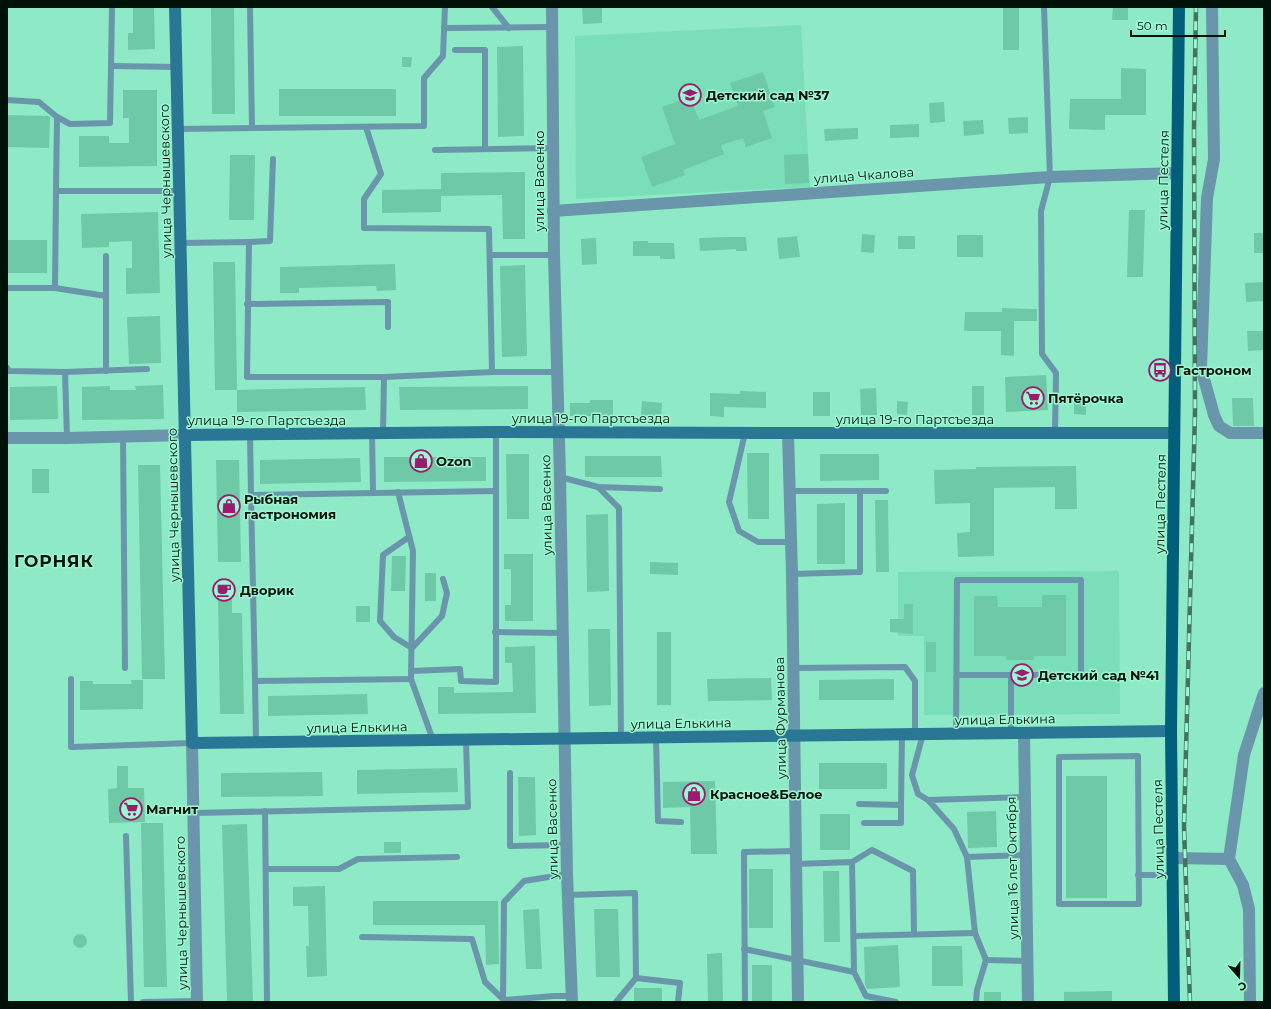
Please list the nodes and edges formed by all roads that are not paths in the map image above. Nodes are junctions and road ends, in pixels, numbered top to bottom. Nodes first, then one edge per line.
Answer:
1 (112, 7) edge
2 (175, 7) edge
3 (250, 7) edge
4 (445, 7) edge
5 (492, 7) edge
6 (552, 7) edge
7 (1044, 7) edge
8 (1178, 7) edge
9 (1212, 7) edge
10 (552, 27) junction
11 (444, 28) junction
12 (509, 28) junction
13 (455, 50) dead end
14 (112, 66) junction
15 (177, 67) junction
16 (7, 100) edge
17 (57, 117) junction
18 (366, 127) junction
19 (252, 128) junction
20 (178, 129) junction
21 (553, 148) junction
22 (485, 149) junction
23 (435, 150) dead end
24 (273, 159) dead end
25 (1177, 173) junction
26 (1050, 176) junction
27 (56, 191) junction
28 (180, 192) junction
29 (553, 211) junction
30 (249, 242) junction
31 (181, 243) junction
32 (490, 255) junction
33 (554, 255) junction
34 (106, 256) dead end
35 (7, 288) edge
36 (55, 288) junction
37 (106, 296) junction
38 (247, 304) junction
39 (388, 327) dead end
40 (7, 368) edge
41 (147, 369) dead end
42 (106, 371) junction
43 (65, 372) junction
44 (492, 372) junction
45 (558, 372) junction
46 (384, 377) junction
47 (496, 432) junction
48 (1055, 432) junction
49 (378, 433) junction
50 (558, 433) junction
51 (745, 433) junction
52 (788, 433) junction
53 (1174, 433) junction
54 (1264, 433) edge
55 (250, 434) junction
56 (185, 435) junction
57 (123, 436) junction
58 (7, 438) edge
59 (67, 438) junction
60 (560, 477) junction
61 (598, 487) junction
62 (660, 489) dead end
63 (496, 491) junction
64 (789, 491) junction
65 (860, 491) junction
66 (886, 491) dead end
67 (373, 492) junction
68 (398, 492) junction
69 (251, 494) junction
70 (409, 537) junction
71 (791, 542) junction
72 (792, 574) junction
73 (443, 579) dead end
74 (496, 632) junction
75 (563, 633) junction
76 (412, 648) junction
77 (125, 668) dead end
78 (793, 668) junction
79 (412, 671) junction
80 (957, 675) junction
81 (1011, 675) junction
82 (71, 679) dead end
83 (411, 679) junction
84 (255, 681) junction
85 (1264, 693) edge
86 (1171, 731) junction
87 (1011, 733) junction
88 (1024, 733) junction
89 (902, 734) junction
90 (919, 734) junction
91 (956, 734) junction
92 (793, 736) junction
93 (656, 737) junction
94 (565, 738) junction
95 (621, 738) junction
96 (433, 740) junction
97 (466, 740) junction
98 (256, 742) junction
99 (192, 743) junction
100 (510, 773) dead end
101 (1025, 797) junction
102 (928, 800) junction
103 (859, 804) dead end
104 (901, 805) junction
105 (265, 811) junction
106 (193, 813) junction
107 (681, 822) dead end
108 (864, 823) dead end
109 (126, 836) dead end
110 (566, 845) junction
111 (796, 851) junction
112 (1026, 855) junction
113 (457, 857) dead end
114 (967, 857) junction
115 (1173, 858) junction
116 (1228, 859) junction
117 (852, 862) junction
118 (796, 864) junction
119 (266, 869) junction
120 (567, 874) junction
121 (1138, 875) junction
122 (1173, 875) junction
123 (567, 895) junction
124 (975, 933) junction
125 (914, 934) junction
126 (854, 936) junction
127 (362, 937) dead end
128 (744, 949) junction
129 (986, 960) junction
130 (798, 961) junction
131 (1027, 961) junction
132 (854, 972) junction
133 (636, 978) junction
134 (546, 997) junction
135 (572, 999) edge
136 (197, 1001) edge
137 (503, 1001) edge
138 (131, 1002) edge
139 (143, 1002) edge
140 (267, 1002) edge
141 (541, 1002) edge
142 (616, 1002) edge
143 (678, 1002) edge
144 (746, 1002) edge
145 (798, 1002) edge
146 (896, 1002) edge
147 (976, 1002) edge
148 (1028, 1002) edge
149 (1174, 1002) edge
150 (1250, 1002) edge

1 - 14 lane
2 - 15 street, улица Чернышевского
3 - 19 lane
4 - 11 lane
5 - 12 lane
6 - 10 street, улица Васенко
7 - 26 lane
8 - 25 main road, улица Пестеля
9 - 54 street
10 - 12 lane
10 - 21 street, улица Васенко
11 - 12 lane
11 - 18 lane
13 - 22 lane
14 - 15 lane
14 - 17 lane
15 - 20 street, улица Чернышевского
16 - 17 lane
17 - 27 lane
18 - 19 lane
18 - 32 lane
19 - 20 lane
20 - 28 street, улица Чернышевского
21 - 22 lane
21 - 29 street, улица Васенко
22 - 23 lane
24 - 30 lane
25 - 26 street, улица Чкалова
25 - 53 main road, улица Пестеля
26 - 29 street, улица Чкалова
26 - 48 lane
27 - 28 lane
27 - 36 lane
28 - 31 street, улица Чернышевского
29 - 33 street, улица Васенко
30 - 31 lane
30 - 38 lane
31 - 56 street, улица Чернышевского
32 - 33 lane
32 - 44 lane
33 - 45 street, улица Васенко
34 - 37 lane
35 - 36 lane
36 - 37 lane
37 - 42 lane
38 - 39 lane
38 - 46 lane
40 - 43 lane
41 - 42 lane
42 - 43 lane
43 - 59 lane
44 - 45 lane
44 - 46 lane
45 - 50 street, улица Васенко
46 - 49 lane
47 - 49 street, улица 19-го Партсъезда
47 - 50 street, улица 19-го Партсъезда
47 - 63 lane
48 - 52 street, улица 19-го Партсъезда
48 - 53 street, улица 19-го Партсъезда
49 - 55 street, улица 19-го Партсъезда
49 - 67 lane
50 - 51 street, улица 19-го Партсъезда
50 - 60 street, улица Васенко
51 - 52 street, улица 19-го Партсъезда
51 - 71 lane
52 - 64 street, улица Фурманова
53 - 86 main road, улица Пестеля
55 - 56 street, улица 19-го Партсъезда
55 - 69 lane
56 - 57 street, улица 19-го Партсъезда
56 - 99 street, улица Чернышевского
57 - 59 street, улица 19-го Партсъезда
57 - 77 lane
58 - 59 street, улица 19-го Партсъезда
60 - 61 lane
60 - 75 street, улица Васенко
61 - 62 lane
61 - 95 lane
63 - 68 lane
63 - 74 lane
64 - 65 lane
64 - 71 street, улица Фурманова
65 - 66 lane
65 - 72 lane
67 - 68 lane
67 - 69 lane
68 - 70 lane
69 - 84 lane
70 - 76 lane
70 - 76 lane
71 - 72 street, улица Фурманова
72 - 78 street, улица Фурманова
73 - 76 lane
74 - 75 lane
74 - 79 lane
75 - 94 street, улица Васенко
76 - 79 lane
78 - 90 lane
78 - 92 street, улица Фурманова
79 - 83 lane
80 - 81 lane
80 - 81 lane
80 - 91 lane
81 - 87 lane
82 - 99 lane
83 - 84 lane
83 - 96 lane
84 - 98 lane
85 - 116 street
86 - 88 street, улица Елькина
86 - 115 main road, улица Пестеля
87 - 88 street, улица Елькина
87 - 91 street, улица Елькина
88 - 101 street, улица 16 лет Октября
89 - 90 street, улица Елькина
89 - 92 street, улица Елькина
89 - 104 lane
90 - 91 street, улица Елькина
90 - 102 lane
92 - 93 street, улица Елькина
92 - 111 street, улица Фурманова
93 - 95 street, улица Елькина
93 - 107 lane
94 - 95 street, улица Елькина
94 - 97 street, улица Елькина
94 - 110 street, улица Васенко
96 - 97 street, улица Елькина
96 - 98 street, улица Елькина
97 - 105 lane
98 - 99 street, улица Елькина
99 - 106 street, улица Чернышевского
100 - 110 lane
101 - 102 lane
101 - 112 street, улица 16 лет Октября
102 - 114 lane
103 - 104 lane
104 - 108 lane
105 - 106 lane
105 - 119 lane
106 - 136 street, улица Чернышевского
109 - 138 lane
110 - 120 street, улица Васенко
111 - 118 street, улица Фурманова
111 - 128 lane
112 - 114 lane
112 - 131 street, улица 16 лет Октября
113 - 119 lane
114 - 124 lane
115 - 116 street
115 - 122 main road, улица Пестеля
116 - 150 street
117 - 118 lane
117 - 125 lane
117 - 126 lane
118 - 130 street, улица Фурманова
119 - 140 lane
120 - 123 street, улица Васенко
120 - 137 lane
121 - 121 lane
121 - 122 lane
122 - 149 main road, улица Пестеля
123 - 133 lane
123 - 135 street, улица Васенко
124 - 125 lane
124 - 129 lane
125 - 126 lane
126 - 132 lane
127 - 137 lane
128 - 130 lane
128 - 144 lane
129 - 131 lane
129 - 147 lane
130 - 132 lane
130 - 145 street, улица Фурманова
131 - 148 street, улица 16 лет Октября
132 - 146 lane
133 - 142 lane
133 - 143 lane
134 - 135 lane
134 - 137 lane
134 - 141 lane
136 - 139 lane

